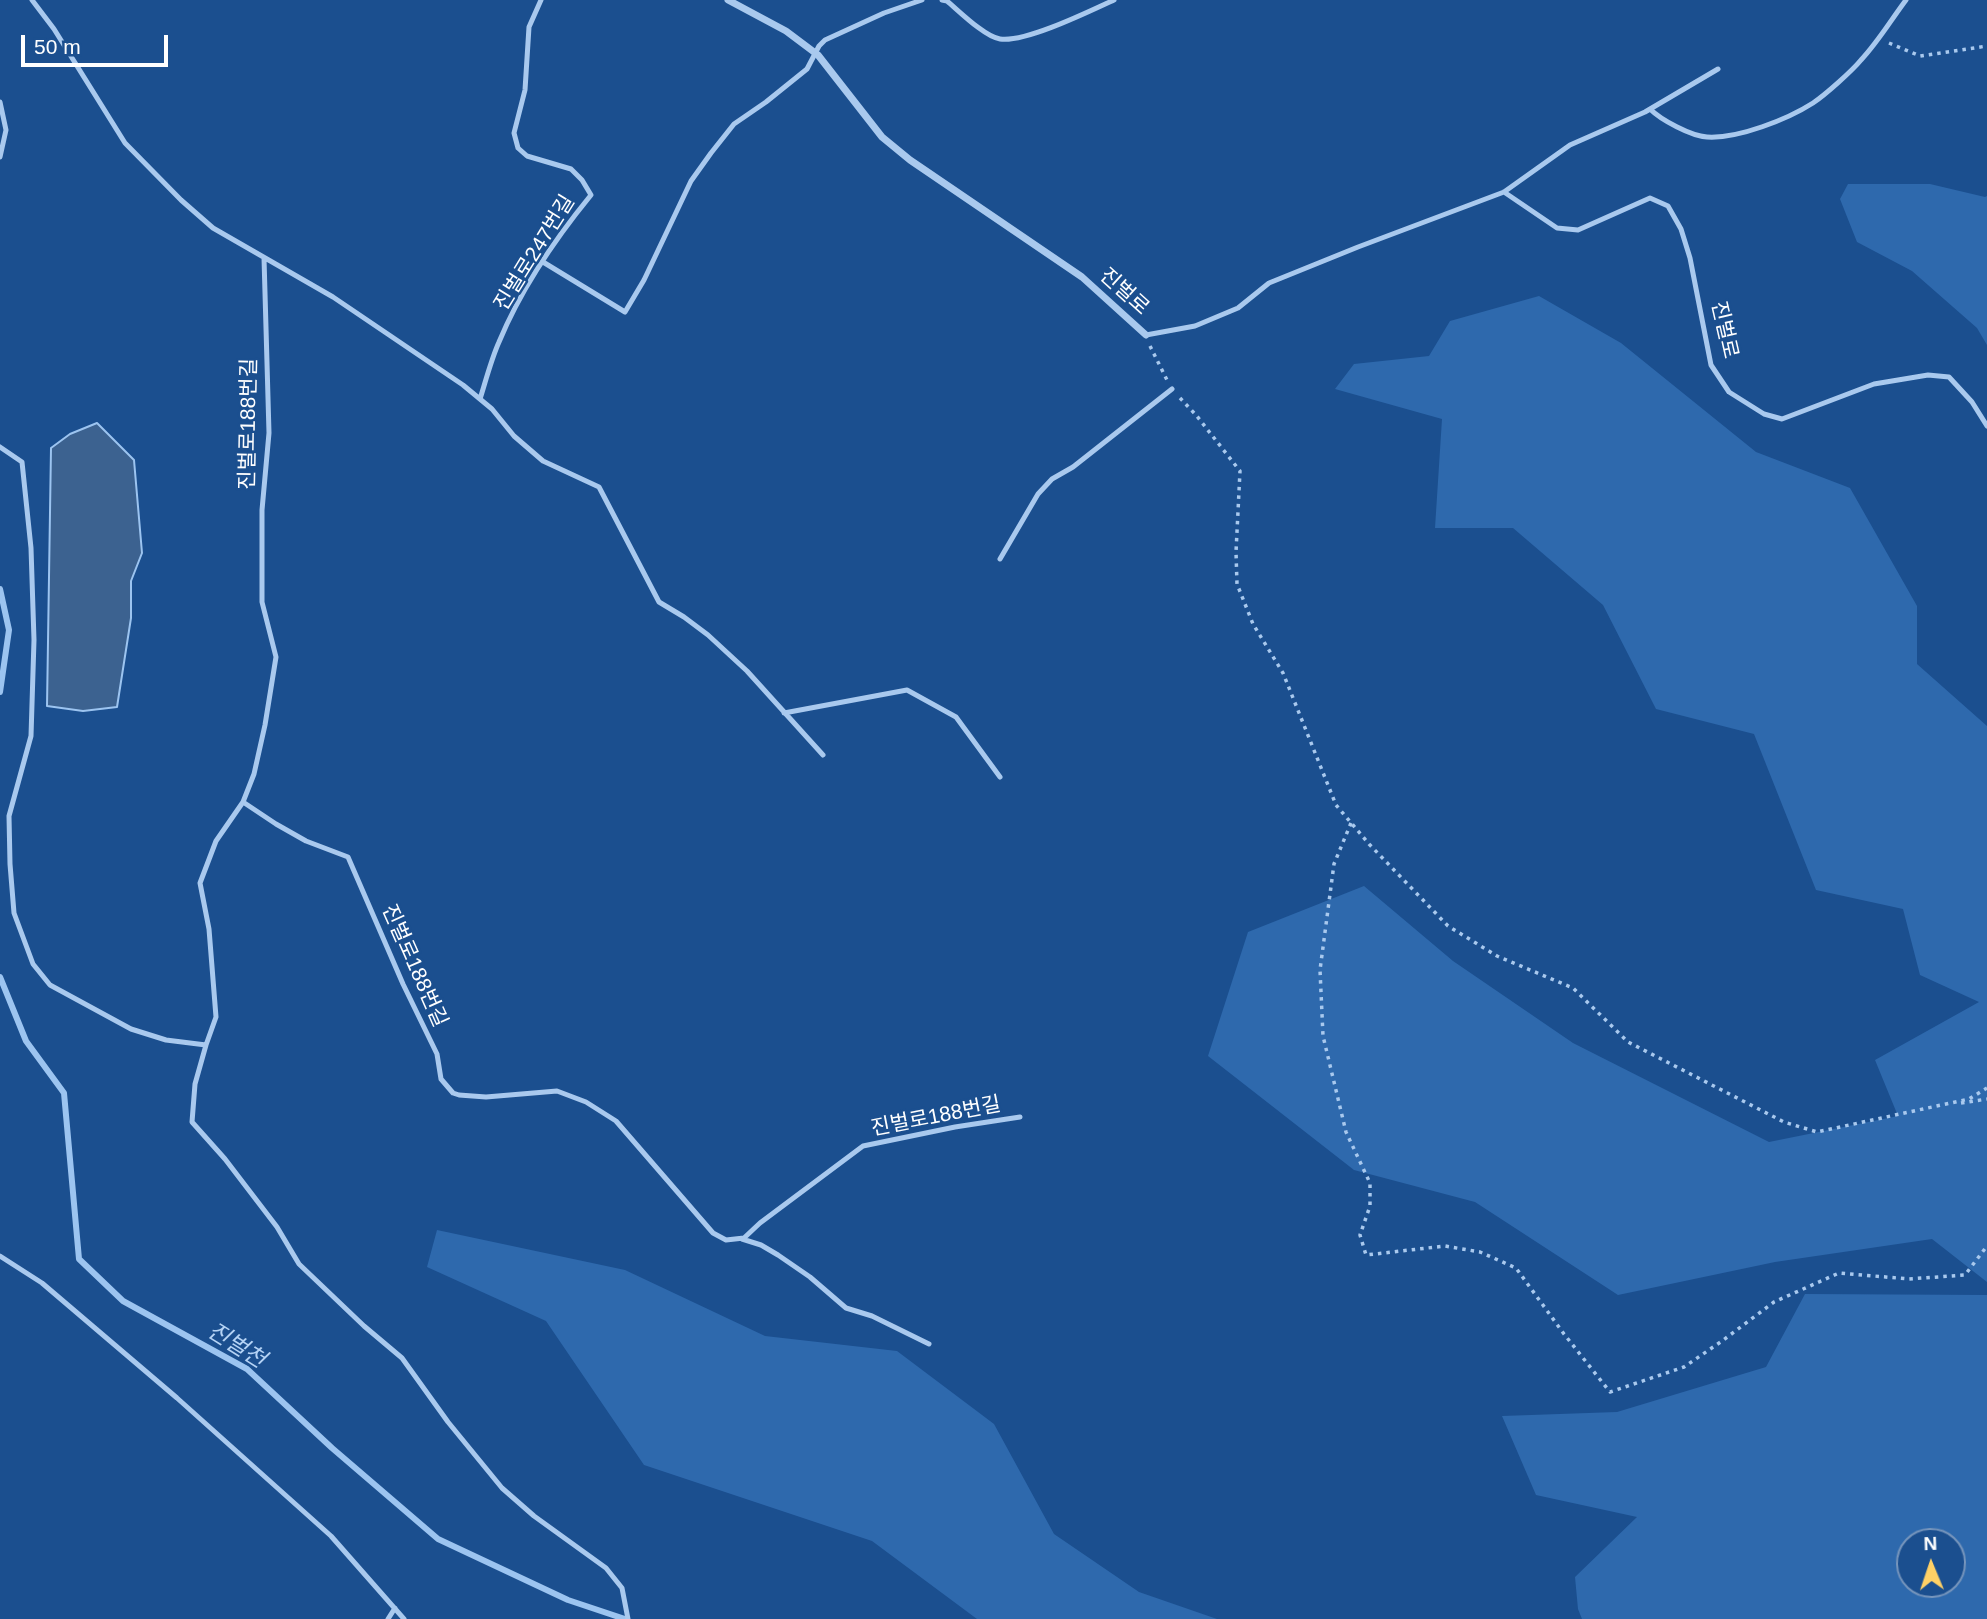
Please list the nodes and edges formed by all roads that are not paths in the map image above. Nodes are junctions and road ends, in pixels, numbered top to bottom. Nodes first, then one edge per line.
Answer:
1 (33, 0) edge
2 (539, 0) edge
3 (728, 0) edge
4 (922, 0) edge
5 (942, 0) edge
6 (1114, 0) edge
7 (1906, 0) edge
8 (815, 53) junction
9 (1718, 69) dead end
10 (0, 102) edge
11 (1650, 109) junction
12 (0, 157) edge
13 (1504, 192) junction
14 (264, 258) junction
15 (543, 262) junction
16 (1146, 335) joint
17 (1172, 389) road end
18 (480, 399) junction
19 (1987, 426) edge
20 (0, 447) edge
21 (1000, 559) dead end
22 (784, 713) junction
23 (824, 755) dead end
24 (1000, 777) dead end
25 (243, 802) junction
26 (206, 1045) junction
27 (1020, 1117) dead end
28 (742, 1239) junction
29 (0, 1256) edge
30 (929, 1344) dead end
31 (395, 1608) junction
32 (388, 1619) edge
33 (404, 1619) edge
34 (628, 1619) edge

1 - 14 lane
2 - 15 lane, 진벌로247번길
3 - 8 street, 진벌로
4 - 8 lane
5 - 6 lane
7 - 11 lane
8 - 15 lane
8 - 16 street, 진벌로
9 - 11 lane, 진벌로
10 - 12 lane
11 - 13 lane, 진벌로
13 - 16 lane, 진벌로
13 - 19 lane, 진벌로
14 - 18 lane
14 - 25 lane, 진벌로188번길
15 - 18 lane, 진벌로247번길
17 - 21 lane
18 - 22 lane
20 - 26 lane
22 - 23 lane
22 - 24 lane
25 - 26 lane
25 - 28 lane, 진벌로188번길
26 - 34 lane
27 - 28 lane, 진벌로188번길
28 - 30 lane
29 - 31 lane
31 - 32 lane
31 - 33 lane

